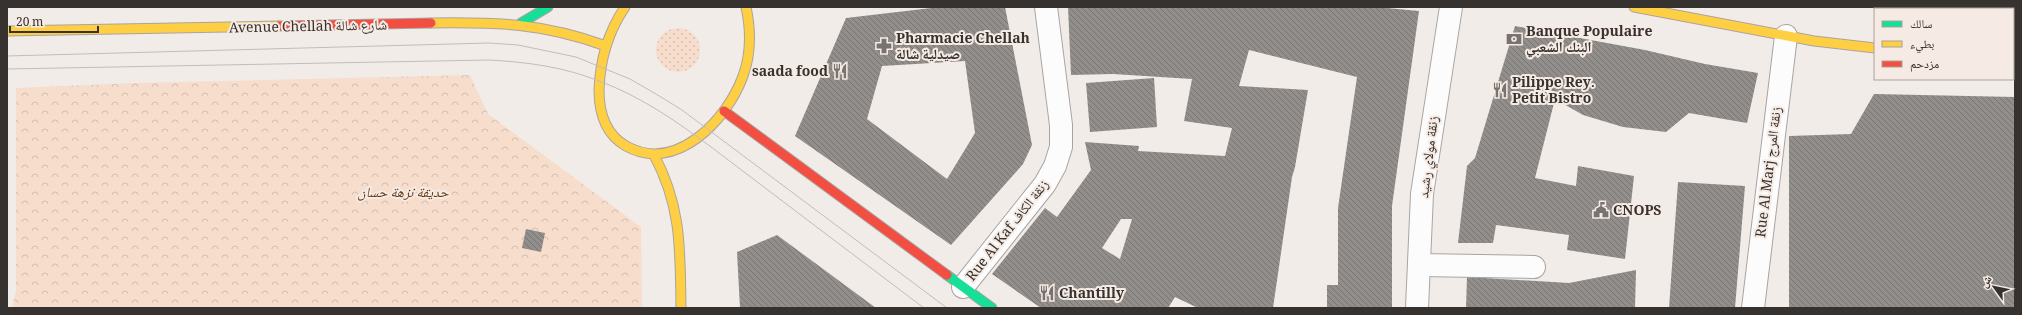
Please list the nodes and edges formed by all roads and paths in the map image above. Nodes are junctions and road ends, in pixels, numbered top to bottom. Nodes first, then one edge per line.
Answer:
1 (548, 7) edge
2 (624, 7) edge
3 (746, 7) edge
4 (1046, 7) edge
5 (1451, 7) edge
6 (1634, 7) edge
7 (521, 23) junction
8 (7, 31) edge
9 (1786, 36) junction
10 (606, 46) junction
11 (1874, 48) edge
12 (724, 111) junction
13 (654, 155) junction
14 (1419, 265) junction
15 (1534, 267) dead end
16 (963, 287) junction
17 (681, 308) edge
18 (992, 308) edge
19 (1417, 308) edge
20 (1753, 308) edge

1 - 7 street
2 - 10 street
3 - 12 street
4 - 16 street, Rue Al Kaf زنقة الكاف
5 - 14 street, زنقة مولاي رشيد
6 - 9 street
7 - 8 street, Avenue Chellah شارع شالة
7 - 10 street, Avenue Chellah شارع شالة
9 - 11 street
9 - 20 street, Rue Al Marj زنقة المرج
10 - 13 street
12 - 13 street
12 - 16 street
13 - 17 street
14 - 15 street
14 - 19 street, زنقة مولاي رشيد
16 - 18 street

